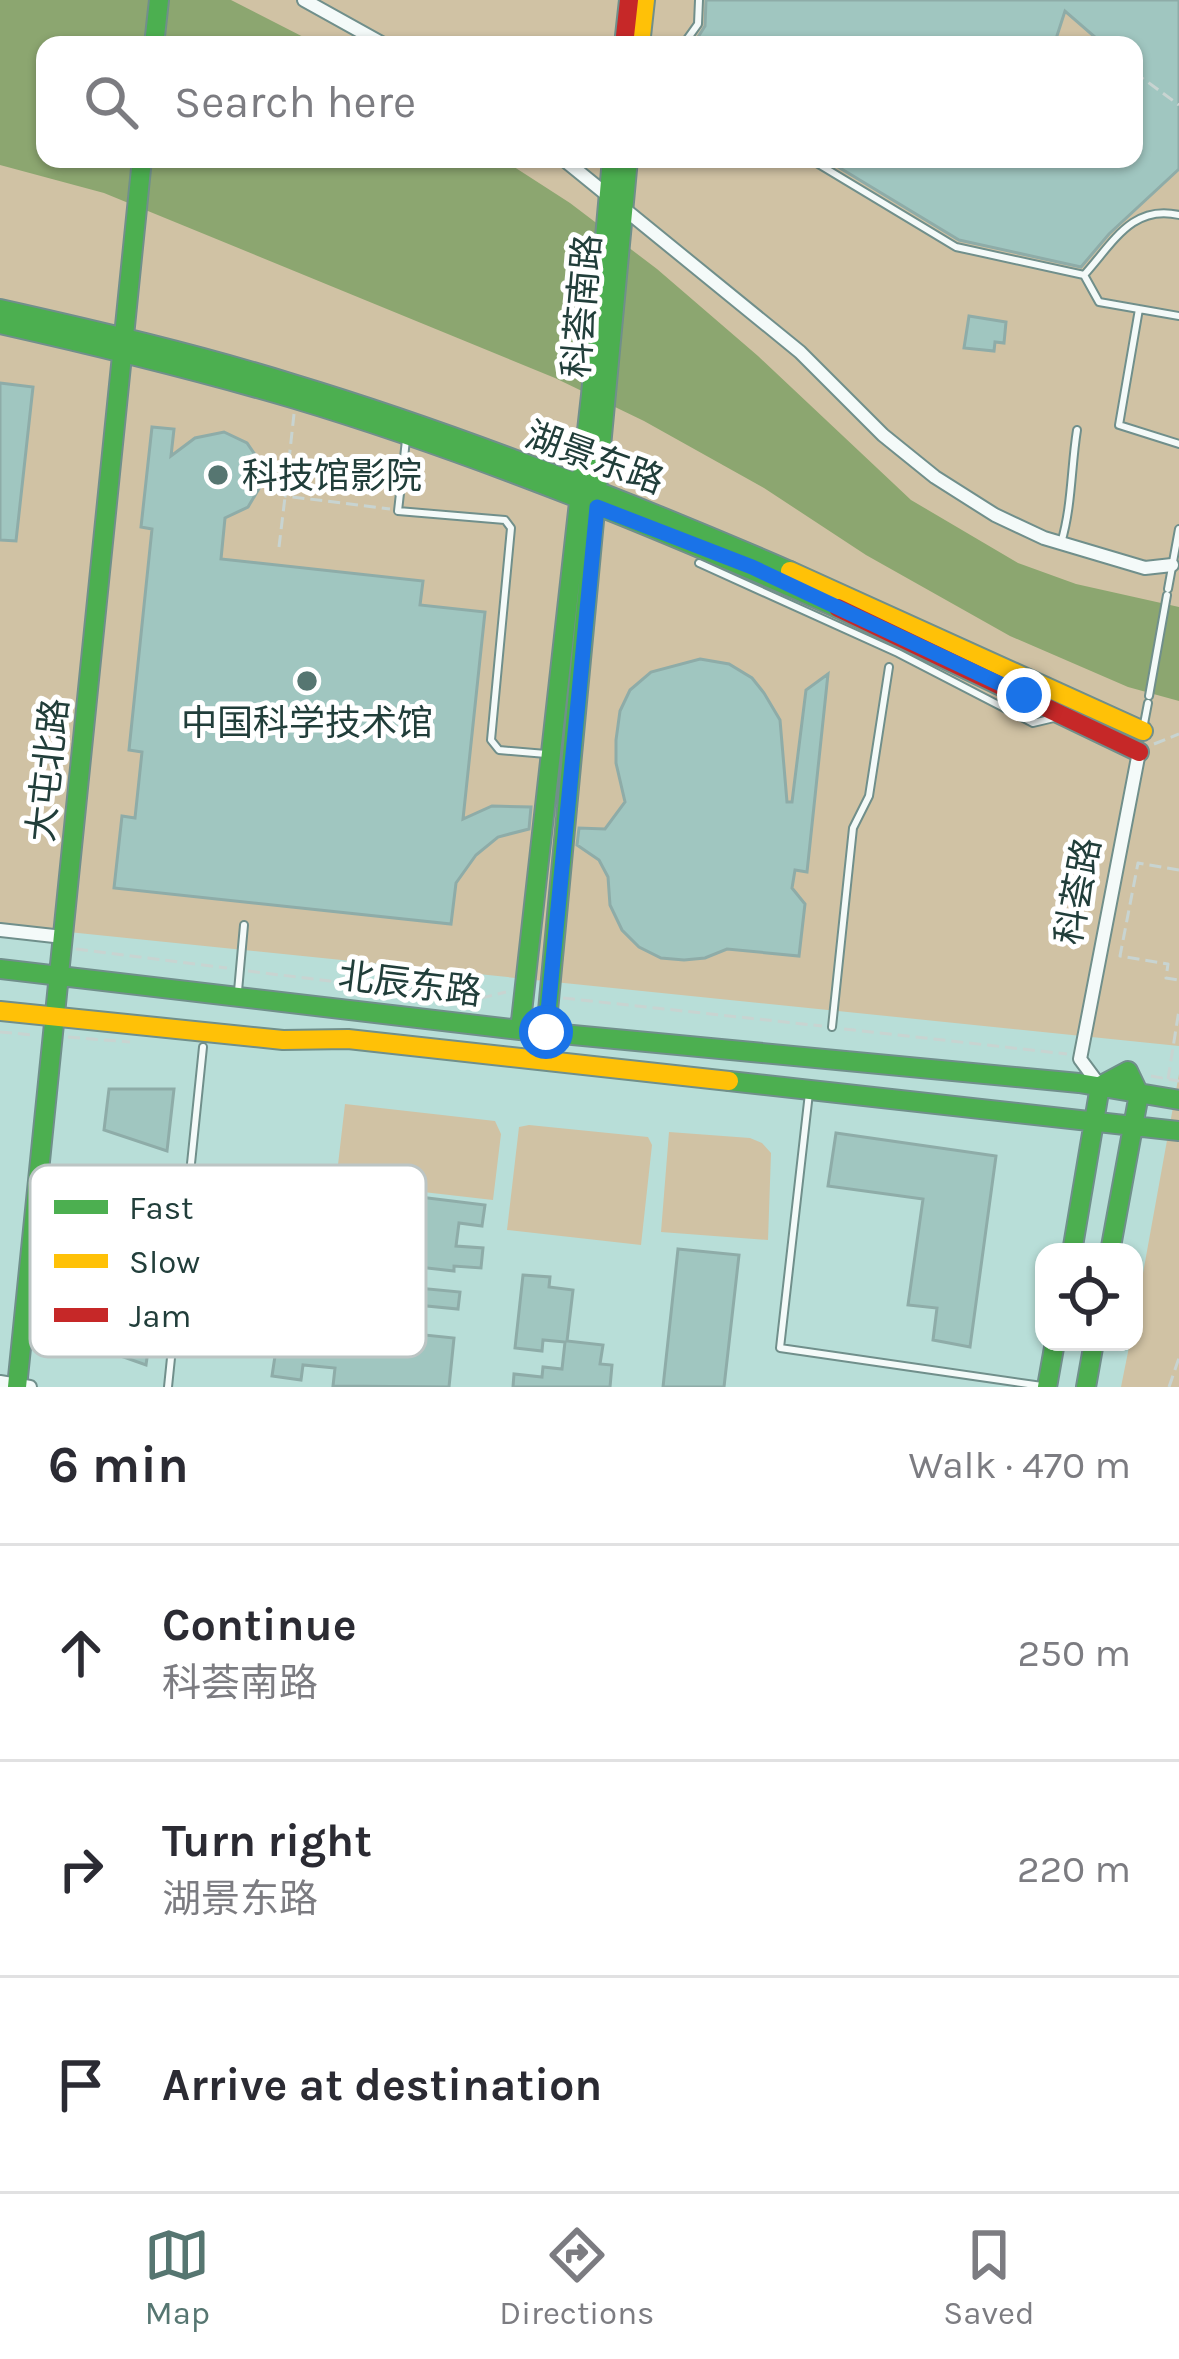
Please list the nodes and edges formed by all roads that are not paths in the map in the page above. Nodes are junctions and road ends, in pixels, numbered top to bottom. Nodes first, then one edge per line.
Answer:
1 (159, 0) edge
2 (304, 0) edge
3 (629, 0) edge
4 (645, 0) edge
5 (700, 0) edge
6 (155, 36) edge
7 (369, 36) edge
8 (626, 36) edge
9 (641, 36) edge
10 (689, 36) edge
11 (141, 168) edge
12 (575, 168) edge
13 (613, 168) edge
14 (625, 168) edge
15 (825, 168) edge
16 (616, 200) junction
17 (1179, 215) edge
18 (1084, 275) junction
19 (0, 309) edge
20 (1138, 309) junction
21 (1179, 316) edge
22 (0, 324) edge
23 (123, 342) junction
24 (1077, 430) dead end
25 (406, 436) junction
26 (1179, 444) edge
27 (588, 496) junction
28 (1179, 529) edge
29 (1061, 543) junction
30 (699, 562) dead end
31 (1172, 565) junction
32 (889, 667) dead end
33 (1080, 716) junction
34 (1140, 743) junction
35 (550, 754) junction
36 (244, 925) dead end
37 (0, 930) edge
38 (63, 937) junction
39 (0, 969) edge
40 (60, 976) junction
41 (238, 995) junction
42 (0, 1011) edge
43 (55, 1016) junction
44 (832, 1027) road end
45 (520, 1030) junction
46 (546, 1032) junction
47 (203, 1047) dead end
48 (1100, 1086) junction
49 (810, 1089) junction
50 (1139, 1094) junction
51 (1179, 1100) edge
52 (1095, 1120) junction
53 (1134, 1125) junction
54 (1179, 1131) edge
55 (39, 1165) edge
56 (191, 1165) edge
57 (1074, 1243) edge
58 (1112, 1243) edge
59 (30, 1253) edge
60 (1053, 1351) edge
61 (1092, 1351) edge
62 (171, 1357) edge
63 (16, 1385) edge
64 (168, 1387) edge
65 (1046, 1387) edge
66 (1085, 1387) edge

1 - 6 street
2 - 7 street
3 - 8 street
4 - 9 street
5 - 10 lane
11 - 23 street, 大屯北路
12 - 16 street
13 - 16 street, 科荟南路
14 - 16 street, 科荟南路
15 - 18 lane
16 - 27 street, 科荟南路
16 - 29 street
17 - 18 lane
18 - 20 lane
19 - 23 street, 湖景东路
20 - 21 lane
20 - 26 lane
22 - 23 street, 湖景东路
23 - 25 street, 湖景东路
23 - 27 street, 湖景东路
23 - 38 street, 大屯北路
24 - 29 lane
25 - 27 street, 湖景东路
25 - 35 lane
27 - 33 street, 湖景东路
27 - 33 street, 湖景东路
27 - 35 street, 科荟南路
27 - 46 street, 科荟南路
28 - 31 lane, 科荟路
29 - 31 street
30 - 33 lane
31 - 34 lane, 科荟路
32 - 44 lane
33 - 34 street, 湖景东路
34 - 48 street, 科荟路
35 - 45 street, 科荟南路
36 - 41 lane
37 - 38 street
38 - 40 street, 大屯北路
39 - 40 street, 北辰东路
40 - 41 street, 北辰东路
40 - 43 street, 大屯北路
41 - 45 street, 北辰东路
42 - 43 street, 北辰东路
43 - 49 street, 北辰东路
43 - 55 street, 大屯北路
45 - 46 street, 北辰东路
46 - 48 street, 北辰东路
47 - 56 lane
48 - 50 street, 北辰东路
48 - 50 street
48 - 52 street
49 - 52 street, 北辰东路
49 - 65 lane
50 - 51 street, 北辰东路
50 - 53 street
52 - 53 street, 北辰东路
52 - 57 street
53 - 54 street, 北辰东路
53 - 58 street
59 - 63 street, 大屯北路
60 - 65 street
61 - 66 street
62 - 64 lane

